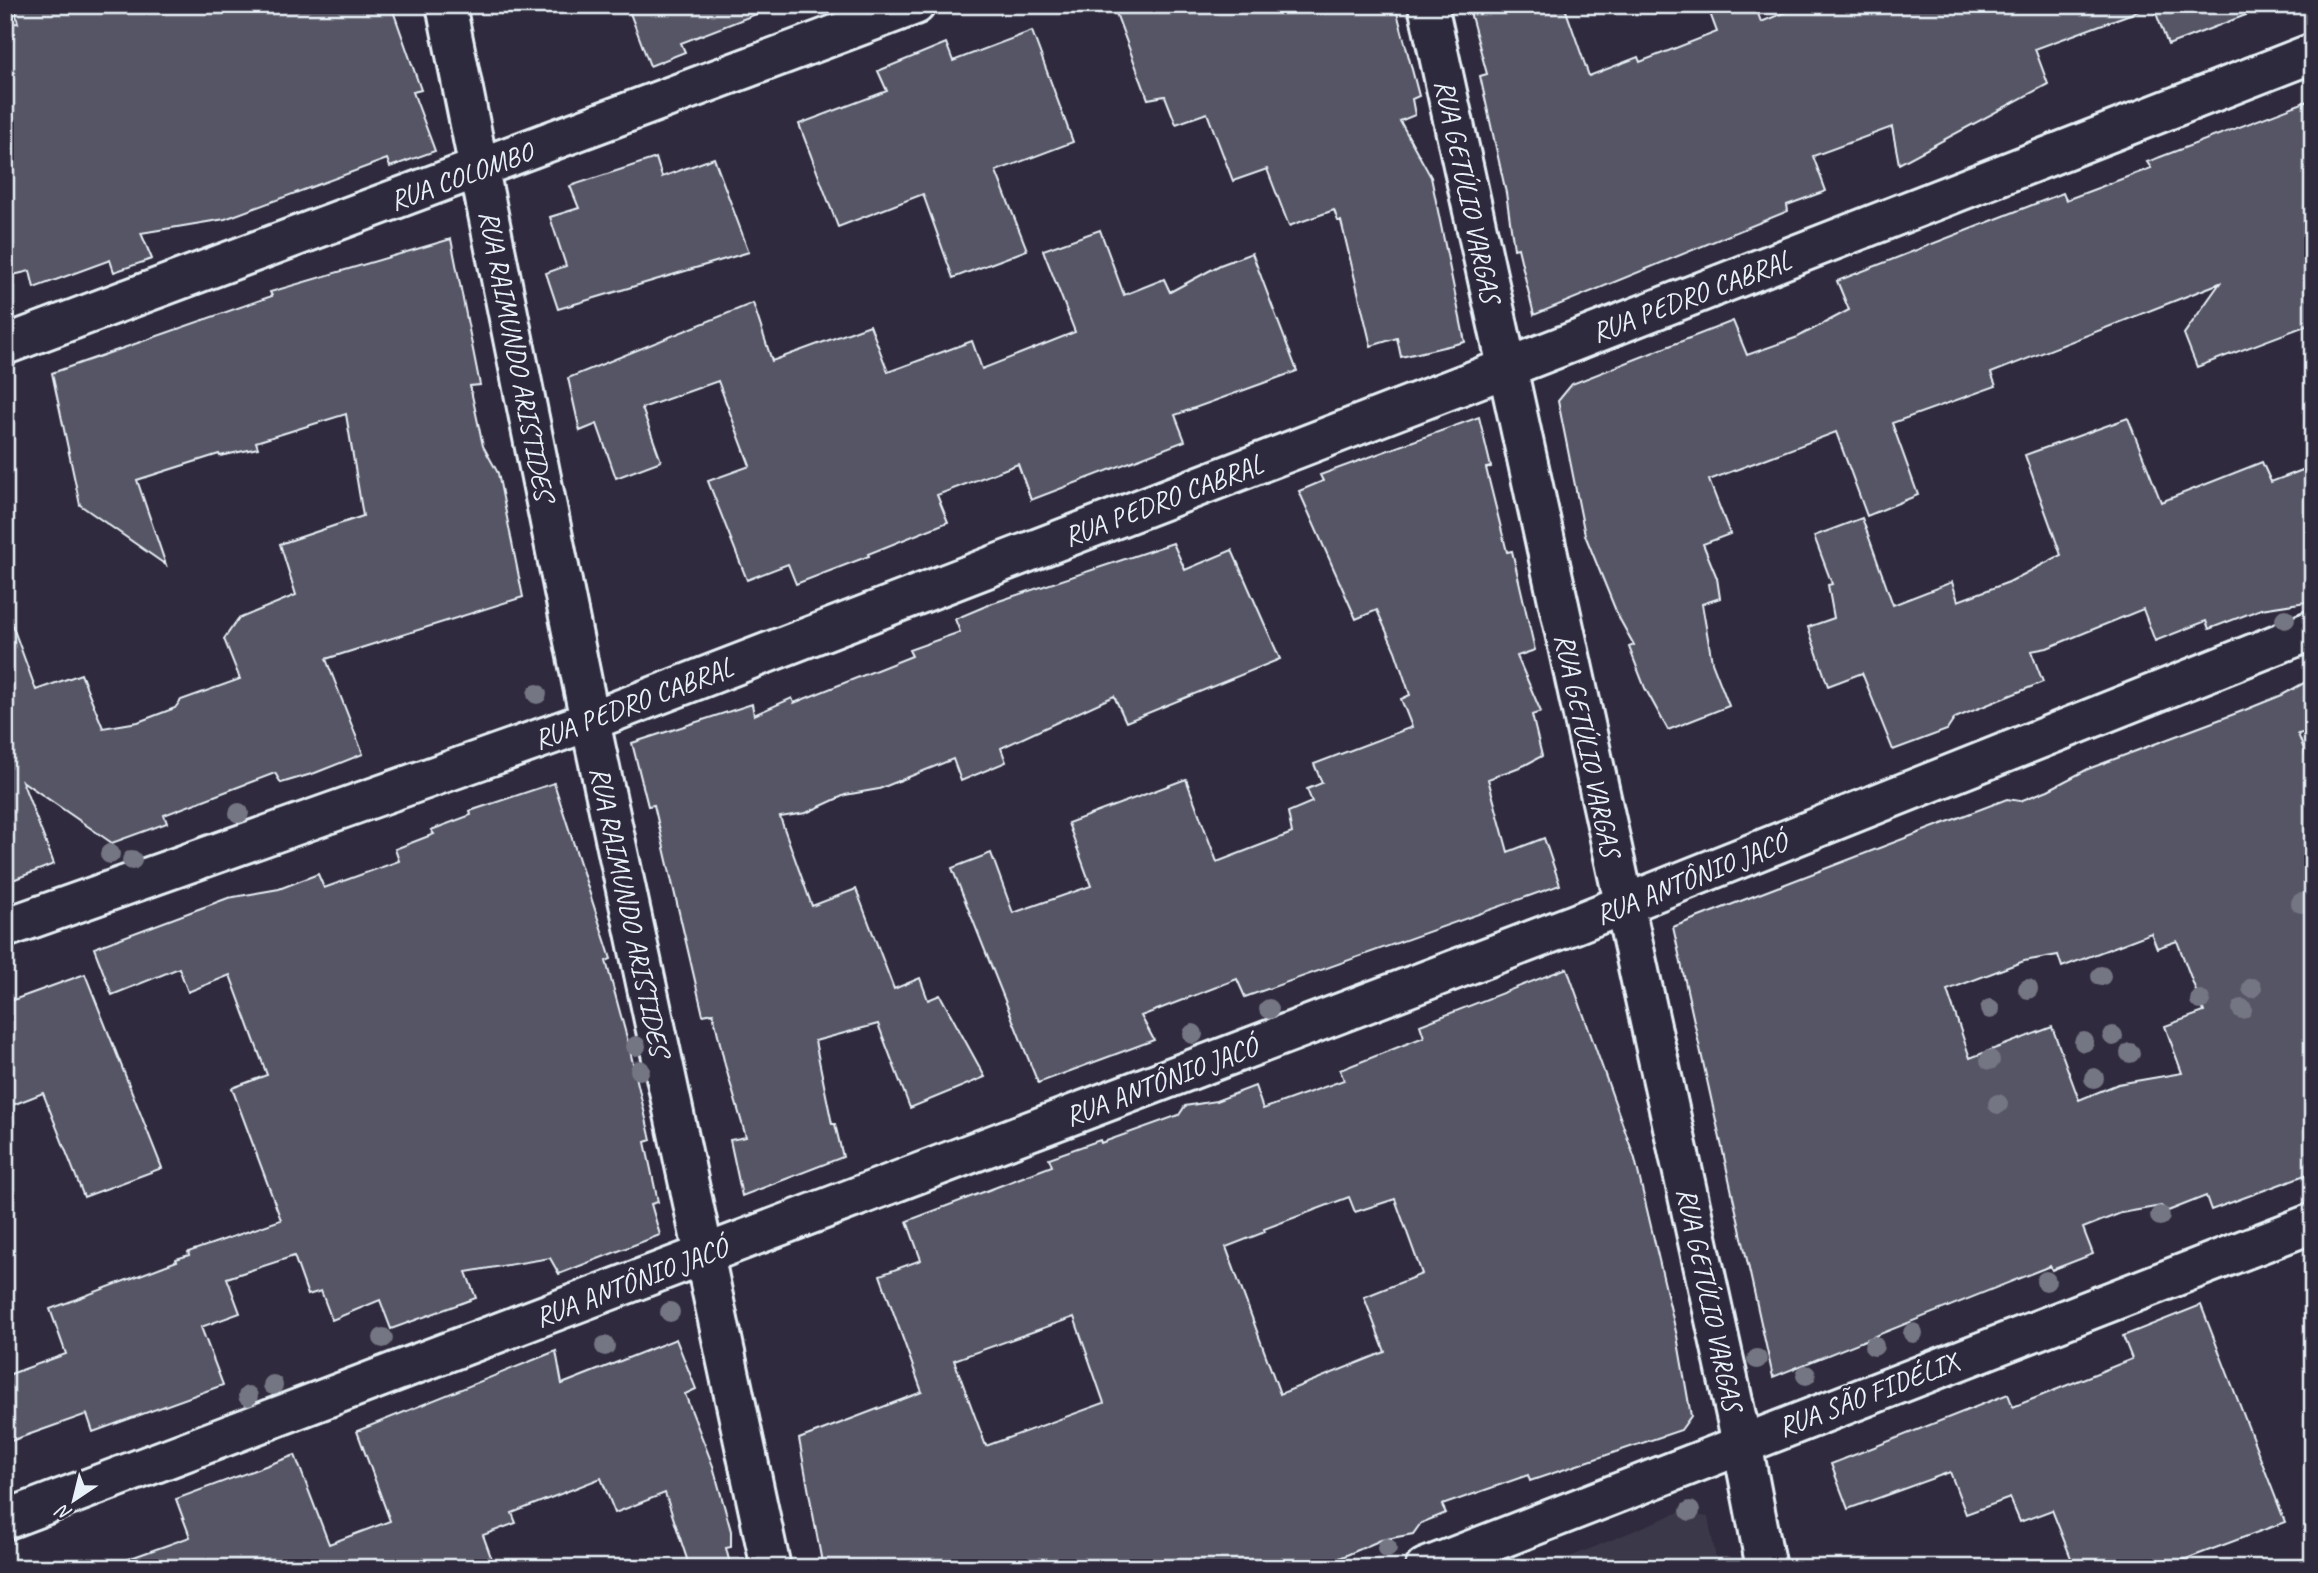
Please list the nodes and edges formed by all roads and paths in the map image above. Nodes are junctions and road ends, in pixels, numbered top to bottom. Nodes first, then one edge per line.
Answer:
1 (446, 5) edge
2 (915, 5) edge
3 (1428, 5) edge
4 (2313, 53) edge
5 (480, 169) junction
6 (5, 345) edge
7 (1506, 368) junction
8 (2313, 631) edge
9 (590, 721) junction
10 (1623, 905) junction
11 (5, 928) edge
12 (2313, 1223) edge
13 (703, 1255) junction
14 (1742, 1443) junction
15 (5, 1520) edge
16 (771, 1568) edge
17 (1425, 1568) edge
18 (1766, 1568) edge

1 - 5 street, RUA RAIMUNDO ARISTIDES
2 - 5 street, RUA COLOMBO
3 - 7 street, RUA GETÚLIO VARGAS
4 - 7 street, RUA PEDRO CABRAL
5 - 6 street, RUA COLOMBO
5 - 9 street, RUA RAIMUNDO ARISTIDES
7 - 9 street, RUA PEDRO CABRAL
7 - 10 street, RUA GETÚLIO VARGAS
8 - 10 street, RUA ANTÔNIO JACÓ
9 - 11 street, RUA PEDRO CABRAL
9 - 13 street, RUA RAIMUNDO ARISTIDES
10 - 13 street, RUA ANTÔNIO JACÓ
10 - 14 street, RUA GETÚLIO VARGAS
12 - 14 street, RUA SÃO FIDÉLIX
13 - 15 street, RUA ANTÔNIO JACÓ
13 - 16 street, RUA RAIMUNDO ARISTIDES
14 - 17 street, RUA SÃO FIDÉLIX
14 - 18 street, RUA GETÚLIO VARGAS

